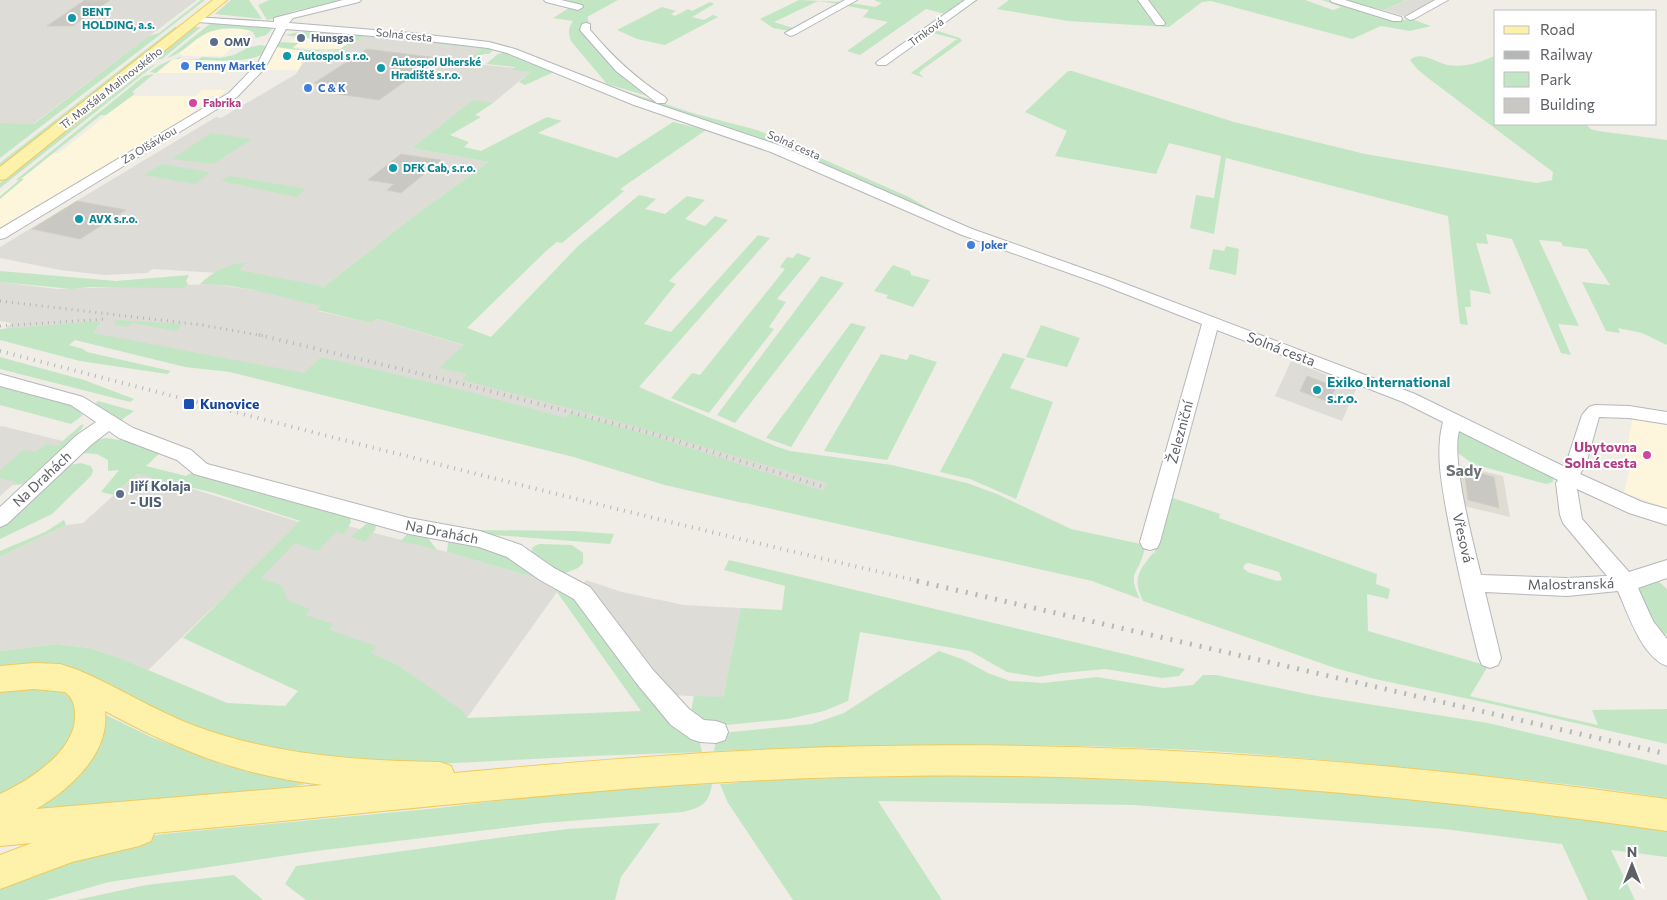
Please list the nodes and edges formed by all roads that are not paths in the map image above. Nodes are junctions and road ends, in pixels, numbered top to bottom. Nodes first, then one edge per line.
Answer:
1 (222, 0) edge
2 (356, 0) edge
3 (549, 0) edge
4 (852, 0) edge
5 (971, 0) edge
6 (1143, 0) edge
7 (1335, 0) edge
8 (1443, 0) edge
9 (578, 7) dead end
10 (290, 16) junction
11 (1410, 17) dead end
12 (1397, 18) dead end
13 (198, 19) junction
14 (261, 23) junction
15 (1160, 23) dead end
16 (302, 26) joint
17 (586, 26) dead end
18 (280, 29) junction
19 (790, 33) dead end
20 (882, 63) dead end
21 (602, 87) junction
22 (661, 100) junction
23 (0, 175) edge
24 (943, 221) junction
25 (0, 235) edge
26 (1211, 322) junction
27 (0, 380) edge
28 (1667, 418) edge
29 (1453, 419) junction
30 (108, 422) junction
31 (1568, 484) junction
32 (1667, 517) edge
33 (0, 519) edge
34 (1150, 542) dead end
35 (1667, 569) edge
36 (1625, 582) junction
37 (1473, 583) junction
38 (1667, 656) edge
39 (1490, 658) dead end
40 (0, 680) edge
41 (77, 683) junction
42 (716, 732) dead end
43 (585, 776) junction
44 (320, 802) junction
45 (0, 811) edge
46 (1667, 815) edge
47 (0, 829) edge
48 (0, 872) edge

1 - 13 main road, Tř. Maršála Malinovského
2 - 10 street
3 - 9 street
4 - 19 street
5 - 20 street, Trnková
6 - 15 street
7 - 12 street
8 - 11 street
10 - 14 street
10 - 18 street, Za Olšávkou
13 - 14 street
13 - 23 main road, Tř. Maršála Malinovského
14 - 18 street
16 - 18 street
16 - 21 street, Solná cesta
17 - 22 street
18 - 25 street, Za Olšávkou
21 - 22 street, Solná cesta
21 - 24 street, Solná cesta
22 - 24 street, Solná cesta
24 - 26 street, Solná cesta
26 - 29 street, Solná cesta
26 - 34 street, Železniční
27 - 30 street, Na Drahách
28 - 31 street
29 - 31 street, Solná cesta
29 - 37 street, Vřesová
30 - 33 street, Na Drahách
30 - 42 street, Na Drahách
31 - 32 street, Solná cesta
31 - 36 street
35 - 36 street, Malostranská
36 - 37 street, Malostranská
36 - 38 street
37 - 39 street, Vřesová
40 - 41 main road
41 - 43 main road
41 - 45 main road
43 - 44 main road
43 - 46 main road
44 - 47 main road
44 - 48 main road

